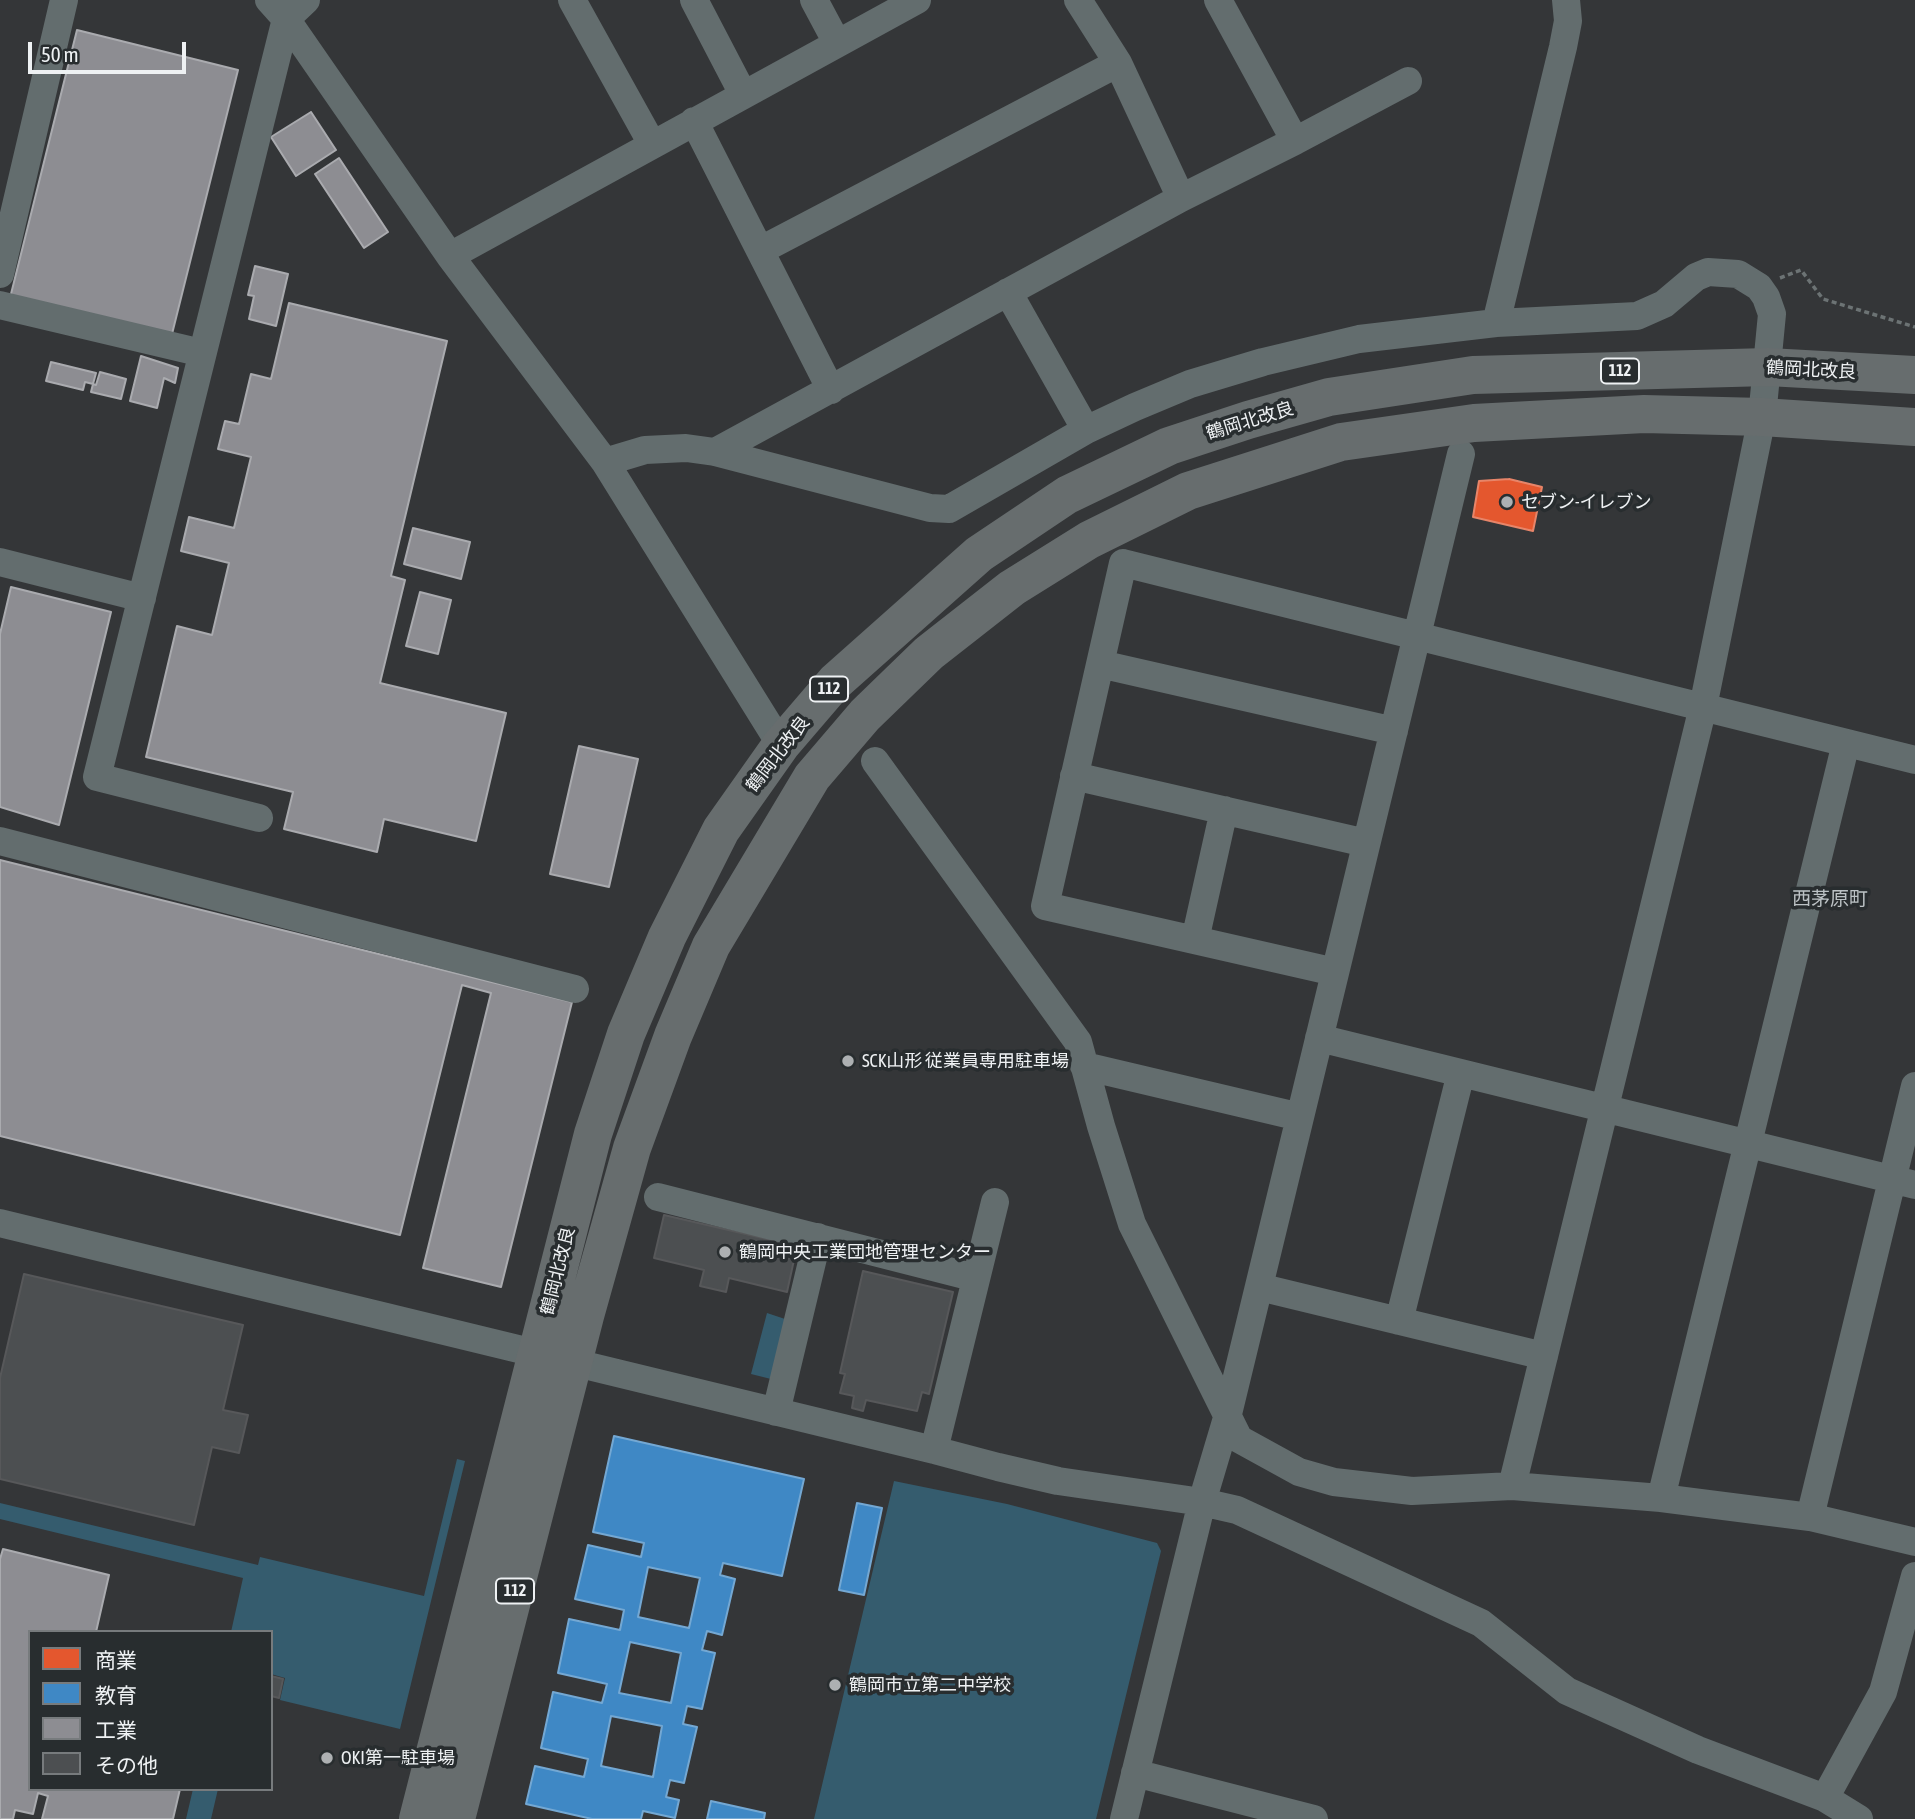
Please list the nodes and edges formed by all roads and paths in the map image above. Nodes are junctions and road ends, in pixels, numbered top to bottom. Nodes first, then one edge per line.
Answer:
1 (64, 0) edge
2 (572, 0) edge
3 (694, 0) edge
4 (814, 0) edge
5 (917, 0) edge
6 (1078, 0) edge
7 (1566, 0) edge
8 (1223, 2) edge
9 (287, 6) edge
10 (837, 43) junction
11 (1118, 63) junction
12 (1408, 81) dead end
13 (743, 94) junction
14 (694, 121) junction
15 (1295, 142) junction
16 (652, 144) junction
17 (1181, 198) junction
18 (761, 250) junction
19 (450, 256) junction
20 (0, 274) edge
21 (1759, 287) junction
22 (1008, 292) junction
23 (0, 304) edge
24 (1496, 323) junction
25 (1915, 327) edge
26 (202, 353) junction
27 (1768, 367) junction
28 (1915, 375) edge
29 (831, 390) junction
30 (1762, 418) junction
31 (1915, 427) edge
32 (1086, 430) junction
33 (715, 452) junction
34 (1461, 454) dead end
35 (605, 462) junction
36 (0, 562) edge
37 (142, 598) junction
38 (1416, 637) junction
39 (1100, 663) junction
40 (1703, 708) junction
41 (1394, 731) junction
42 (1846, 743) junction
43 (781, 745) junction
44 (1915, 760) edge
45 (875, 761) dead end
46 (1074, 776) junction
47 (1224, 810) junction
48 (259, 818) dead end
49 (0, 841) edge
50 (1367, 843) junction
51 (1195, 940) junction
52 (1335, 972) junction
53 (575, 989) dead end
54 (1319, 1038) junction
55 (1084, 1066) junction
56 (1461, 1073) junction
57 (1915, 1086) edge
58 (1605, 1108) junction
59 (1300, 1117) junction
60 (1748, 1143) junction
61 (1904, 1182) edge
62 (658, 1197) dead end
63 (995, 1202) dead end
64 (0, 1223) edge
65 (818, 1237) junction
66 (976, 1278) junction
67 (1259, 1287) junction
68 (1399, 1321) junction
69 (537, 1354) junction
70 (1544, 1356) junction
71 (573, 1363) junction
72 (776, 1412) junction
73 (1227, 1418) junction
74 (934, 1450) junction
75 (1512, 1486) junction
76 (1661, 1498) junction
77 (1202, 1502) junction
78 (1810, 1517) junction
79 (1915, 1542) edge
80 (1915, 1576) edge
81 (1135, 1773) junction
82 (1825, 1798) junction
83 (418, 1819) edge
84 (456, 1819) edge
85 (1124, 1819) edge
86 (1314, 1819) edge
87 (1859, 1819) edge

1 - 20 street
2 - 16 street
3 - 13 street
4 - 10 street
5 - 10 street
6 - 11 street
7 - 24 street
8 - 15 street
9 - 19 street
9 - 26 street
10 - 13 street
11 - 17 street
11 - 18 street
12 - 15 street
13 - 14 street
14 - 16 street
14 - 18 street
15 - 17 street
16 - 19 street
17 - 22 street
18 - 29 street
19 - 35 street
21 - 24 street
21 - 25 path
21 - 27 street
22 - 29 street
22 - 32 street
23 - 26 street
24 - 32 street
26 - 37 street
27 - 28 highway, 鶴岡北改良 / 112
27 - 30 street
27 - 43 highway, 鶴岡北改良 / 112
29 - 33 street
30 - 31 highway, 鶴岡北改良 / 112
30 - 40 street
30 - 71 highway, 鶴岡北改良 / 112
32 - 33 street
33 - 35 street
34 - 38 street
35 - 43 street
36 - 37 street
37 - 48 street
38 - 39 street
38 - 40 street
38 - 41 street
39 - 41 street
39 - 46 street
40 - 42 street
40 - 58 street
41 - 50 street
42 - 44 street
42 - 60 street
43 - 69 highway, 鶴岡北改良 / 112
45 - 55 street
46 - 47 street
46 - 51 street
47 - 50 street
47 - 51 street
49 - 53 street
50 - 52 street
51 - 52 street
52 - 54 street
54 - 56 street
54 - 59 street
55 - 59 street
55 - 73 street
56 - 58 street
56 - 68 street
57 - 61 street
58 - 60 street
58 - 70 street
59 - 67 street
60 - 61 street
60 - 76 street
61 - 78 street
62 - 65 street
63 - 66 street
64 - 69 street
65 - 66 street
65 - 72 street
66 - 74 street
67 - 68 street
67 - 73 street
68 - 70 street
69 - 71 street
69 - 83 highway, 鶴岡北改良 / 112
70 - 75 street
71 - 72 street
71 - 84 highway, 鶴岡北改良 / 112
72 - 74 street
73 - 75 street
73 - 77 street
74 - 77 street
75 - 76 street
76 - 78 street
77 - 81 street
77 - 82 street
78 - 79 street
80 - 82 street
81 - 85 street
81 - 86 street
82 - 87 street

